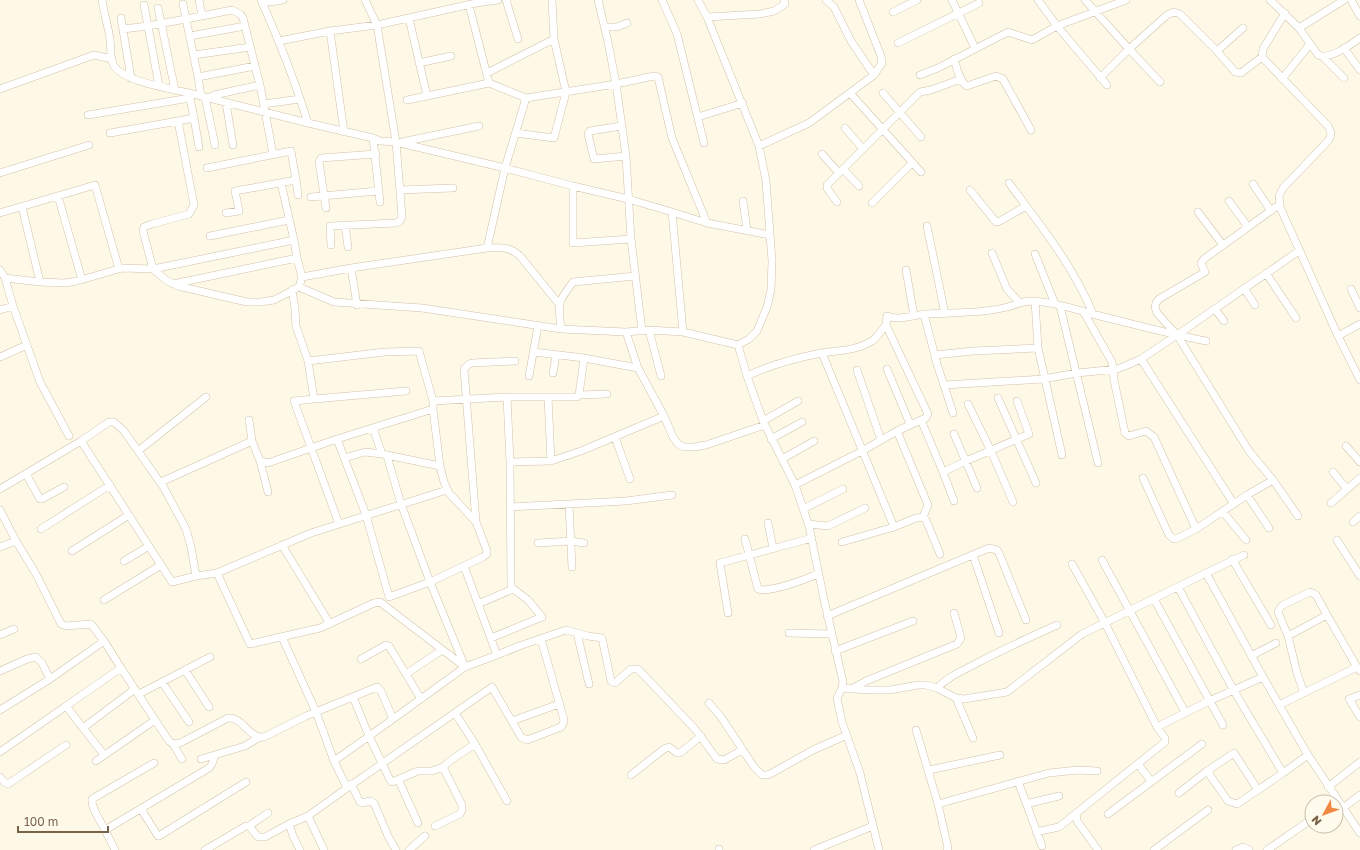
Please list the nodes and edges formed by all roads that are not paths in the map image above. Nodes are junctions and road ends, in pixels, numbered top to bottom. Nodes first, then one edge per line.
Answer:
1 (102, 0) edge
2 (199, 0) edge
3 (283, 0) edge
4 (365, 0) edge
5 (498, 0) edge
6 (506, 0) edge
7 (552, 0) edge
8 (598, 0) edge
9 (662, 0) edge
10 (698, 0) edge
11 (826, 0) edge
12 (859, 0) edge
13 (917, 0) edge
14 (952, 0) edge
15 (1038, 0) edge
16 (1085, 0) edge
17 (1126, 0) edge
18 (1270, 0) edge
19 (1344, 0) edge
20 (1351, 0) edge
21 (262, 1) edge
22 (486, 1) edge
23 (786, 1) edge
24 (979, 3) dead end
25 (183, 4) dead end
26 (144, 5) dead end
27 (469, 5) junction
28 (158, 8) dead end
29 (1095, 11) junction
30 (893, 12) dead end
31 (958, 13) junction
32 (1285, 13) junction
33 (202, 16) junction
34 (1360, 16) edge
35 (707, 17) junction
36 (121, 18) dead end
37 (409, 18) junction
38 (186, 19) junction
39 (627, 23) dead end
40 (162, 24) junction
41 (376, 25) junction
42 (148, 26) junction
43 (244, 26) junction
44 (1057, 26) junction
45 (605, 27) junction
46 (1243, 28) dead end
47 (1299, 28) junction
48 (123, 29) junction
49 (330, 31) junction
50 (190, 36) junction
51 (554, 38) junction
52 (1360, 38) edge
53 (518, 39) dead end
54 (279, 41) junction
55 (898, 43) dead end
56 (1310, 44) junction
57 (250, 47) junction
58 (975, 48) junction
59 (1344, 48) junction
60 (1129, 49) junction
61 (1217, 51) junction
62 (194, 55) junction
63 (451, 56) dead end
64 (1323, 56) junction
65 (1262, 57) junction
66 (112, 59) junction
67 (954, 59) junction
68 (420, 63) junction
69 (255, 66) junction
70 (1360, 70) edge
71 (487, 73) junction
72 (874, 75) junction
73 (920, 75) dead end
74 (198, 76) junction
75 (131, 78) junction
76 (1100, 78) junction
77 (1344, 78) dead end
78 (961, 79) junction
79 (1282, 79) junction
80 (1160, 82) dead end
81 (489, 83) junction
82 (260, 84) junction
83 (616, 84) junction
84 (1107, 85) dead end
85 (159, 86) junction
86 (0, 88) edge
87 (175, 90) junction
88 (566, 92) junction
89 (850, 93) junction
90 (883, 93) dead end
91 (190, 96) junction
92 (427, 96) junction
93 (205, 97) junction
94 (526, 98) junction
95 (300, 99) junction
96 (407, 100) dead end
97 (226, 103) junction
98 (743, 103) junction
99 (264, 104) junction
100 (266, 113) junction
101 (899, 113) junction
102 (88, 115) dead end
103 (698, 116) junction
104 (194, 118) junction
105 (178, 120) junction
106 (308, 123) junction
107 (479, 126) dead end
108 (621, 126) junction
109 (845, 128) dead end
110 (882, 130) junction
111 (1031, 130) dead end
112 (344, 132) junction
113 (110, 133) dead end
114 (516, 133) junction
115 (921, 137) dead end
116 (373, 138) junction
117 (396, 142) junction
118 (704, 143) dead end
119 (89, 145) dead end
120 (214, 145) dead end
121 (233, 145) dead end
122 (759, 146) junction
123 (199, 147) dead end
124 (863, 149) junction
125 (273, 154) junction
126 (376, 154) junction
127 (822, 154) dead end
128 (626, 156) junction
129 (912, 163) junction
130 (207, 168) dead end
131 (504, 168) junction
132 (841, 171) junction
133 (921, 172) dead end
134 (0, 173) edge
135 (296, 180) junction
136 (281, 183) junction
137 (1009, 183) dead end
138 (1253, 184) dead end
139 (573, 186) junction
140 (859, 186) dead end
141 (453, 188) dead end
142 (400, 190) junction
143 (970, 190) dead end
144 (378, 192) junction
145 (298, 195) dead end
146 (58, 196) junction
147 (324, 196) junction
148 (311, 197) dead end
149 (628, 199) junction
150 (743, 201) dead end
151 (1229, 201) dead end
152 (380, 202) dead end
153 (837, 202) dead end
154 (872, 203) dead end
155 (1280, 204) junction
156 (1026, 206) junction
157 (22, 207) junction
158 (326, 208) dead end
159 (1271, 211) junction
160 (672, 212) junction
161 (1198, 212) dead end
162 (0, 213) edge
163 (226, 214) dead end
164 (289, 220) junction
165 (707, 223) junction
166 (345, 225) junction
167 (927, 226) dead end
168 (1248, 227) junction
169 (747, 230) junction
170 (770, 235) junction
171 (210, 236) dead end
172 (632, 239) junction
173 (294, 240) junction
174 (332, 245) dead end
175 (1223, 245) junction
176 (348, 247) dead end
177 (487, 248) junction
178 (1299, 250) junction
179 (992, 253) dead end
180 (1035, 254) dead end
181 (296, 258) junction
182 (351, 268) junction
183 (119, 269) junction
184 (152, 269) junction
185 (0, 270) edge
186 (906, 270) dead end
187 (1266, 273) junction
188 (302, 276) junction
189 (636, 276) junction
190 (5, 278) junction
191 (82, 280) junction
192 (40, 282) junction
193 (173, 284) junction
194 (295, 288) junction
195 (1244, 288) junction
196 (1351, 289) dead end
197 (1035, 301) junction
198 (1020, 302) junction
199 (559, 304) junction
200 (357, 305) junction
201 (1058, 305) junction
202 (1255, 305) dead end
203 (13, 306) junction
204 (1360, 308) edge
205 (1215, 309) junction
206 (0, 310) edge
207 (1083, 311) junction
208 (924, 314) junction
209 (945, 314) junction
210 (1093, 314) junction
211 (914, 316) junction
212 (1296, 318) dead end
213 (1224, 321) dead end
214 (1360, 324) edge
215 (886, 325) junction
216 (538, 326) junction
217 (560, 329) junction
218 (645, 331) junction
219 (626, 332) junction
220 (683, 332) junction
221 (1177, 335) junction
222 (1338, 336) junction
223 (1206, 341) dead end
224 (27, 345) junction
225 (738, 345) junction
226 (1038, 348) junction
227 (534, 352) junction
228 (822, 353) junction
229 (556, 354) junction
230 (935, 356) junction
231 (0, 357) edge
232 (584, 358) junction
233 (1140, 359) junction
234 (308, 361) junction
235 (515, 361) dead end
236 (638, 368) junction
237 (1113, 369) junction
238 (856, 370) dead end
239 (887, 370) dead end
240 (553, 373) dead end
241 (1076, 373) junction
242 (529, 376) dead end
243 (661, 376) dead end
244 (747, 376) junction
245 (1046, 378) junction
246 (1360, 380) edge
247 (944, 385) junction
248 (406, 391) dead end
249 (607, 394) dead end
250 (579, 395) junction
251 (206, 396) dead end
252 (507, 397) junction
253 (548, 397) junction
254 (998, 398) dead end
255 (314, 399) junction
256 (466, 400) junction
257 (433, 401) junction
258 (798, 401) dead end
259 (1017, 401) dead end
260 (968, 404) dead end
261 (433, 409) junction
262 (953, 413) dead end
263 (664, 416) junction
264 (249, 420) dead end
265 (921, 420) junction
266 (802, 422) dead end
267 (764, 423) junction
268 (910, 424) junction
269 (373, 428) junction
270 (897, 431) junction
271 (954, 434) dead end
272 (69, 436) dead end
273 (615, 437) junction
274 (337, 439) junction
275 (771, 439) junction
276 (252, 440) junction
277 (881, 440) junction
278 (1016, 440) junction
279 (814, 441) dead end
280 (81, 442) junction
281 (1346, 446) dead end
282 (312, 448) junction
283 (138, 451) junction
284 (862, 451) junction
285 (992, 451) junction
286 (1062, 454) dead end
287 (385, 455) junction
288 (344, 458) junction
289 (782, 459) junction
290 (260, 461) junction
291 (551, 461) junction
292 (966, 461) junction
293 (510, 462) junction
294 (1360, 462) edge
295 (1098, 463) dead end
296 (440, 466) junction
297 (943, 472) junction
298 (1333, 472) dead end
299 (26, 474) junction
300 (1143, 478) dead end
301 (1360, 478) edge
302 (630, 479) dead end
303 (1273, 480) junction
304 (161, 482) junction
305 (1036, 483) dead end
306 (110, 485) junction
307 (795, 485) junction
308 (64, 487) dead end
309 (977, 488) dead end
310 (0, 489) edge
311 (843, 489) dead end
312 (1347, 489) junction
313 (447, 490) junction
314 (268, 492) dead end
315 (672, 495) dead end
316 (1247, 495) junction
317 (954, 501) dead end
318 (1014, 502) dead end
319 (1331, 503) dead end
320 (401, 504) junction
321 (1234, 504) junction
322 (569, 505) junction
323 (510, 507) junction
324 (865, 508) dead end
325 (803, 509) junction
326 (0, 510) edge
327 (1223, 512) junction
328 (129, 515) junction
329 (366, 515) junction
330 (1298, 516) dead end
331 (1360, 516) edge
332 (923, 518) junction
333 (476, 522) junction
334 (768, 522) dead end
335 (1353, 522) dead end
336 (339, 524) junction
337 (808, 524) junction
338 (894, 527) junction
339 (1269, 528) dead end
340 (41, 529) dead end
341 (1196, 529) junction
342 (812, 538) junction
343 (745, 539) dead end
344 (1246, 540) dead end
345 (1337, 540) dead end
346 (16, 541) junction
347 (571, 541) junction
348 (842, 542) dead end
349 (538, 543) dead end
350 (584, 543) dead end
351 (282, 545) junction
352 (149, 546) junction
353 (0, 547) edge
354 (773, 548) junction
355 (72, 551) dead end
356 (940, 554) dead end
357 (749, 555) junction
358 (973, 555) junction
359 (1244, 555) dead end
360 (1232, 559) junction
361 (1102, 560) dead end
362 (124, 561) dead end
363 (160, 564) junction
364 (1072, 564) dead end
365 (464, 566) junction
366 (572, 567) dead end
367 (217, 573) junction
368 (1206, 573) junction
369 (818, 574) junction
370 (196, 576) junction
371 (1360, 576) edge
372 (430, 582) junction
373 (1178, 587) junction
374 (513, 589) junction
375 (1154, 599) junction
376 (104, 600) dead end
377 (478, 604) junction
378 (1130, 610) junction
379 (728, 613) dead end
380 (954, 614) dead end
381 (1327, 615) junction
382 (827, 616) junction
383 (1026, 620) dead end
384 (912, 621) dead end
385 (1105, 623) junction
386 (330, 624) junction
387 (1057, 625) dead end
388 (1271, 625) dead end
389 (14, 629) dead end
390 (577, 633) junction
391 (788, 633) dead end
392 (999, 633) dead end
393 (0, 634) edge
394 (831, 634) junction
395 (1288, 636) junction
396 (282, 637) junction
397 (491, 638) junction
398 (541, 639) junction
399 (104, 641) junction
400 (1276, 643) dead end
401 (442, 650) junction
402 (835, 651) junction
403 (498, 655) junction
404 (1251, 656) junction
405 (210, 657) dead end
406 (361, 659) dead end
407 (465, 667) junction
408 (121, 668) junction
409 (1359, 669) edge
410 (185, 670) junction
411 (0, 671) edge
412 (406, 674) junction
413 (1263, 677) junction
414 (50, 679) junction
415 (162, 682) junction
416 (589, 684) dead end
417 (842, 688) junction
418 (937, 688) junction
419 (851, 689) junction
420 (137, 691) junction
421 (1234, 691) junction
422 (1304, 693) junction
423 (1360, 695) edge
424 (353, 697) junction
425 (956, 698) junction
426 (421, 699) junction
427 (1209, 701) junction
428 (709, 703) dead end
429 (559, 704) junction
430 (1279, 705) junction
431 (66, 706) junction
432 (209, 707) dead end
433 (0, 710) edge
434 (316, 712) junction
435 (1185, 712) junction
436 (455, 713) junction
437 (1360, 717) edge
438 (393, 719) junction
439 (155, 720) junction
440 (512, 721) junction
441 (189, 722) dead end
442 (1223, 725) dead end
443 (1157, 726) junction
444 (83, 728) junction
445 (916, 730) dead end
446 (369, 736) junction
447 (701, 736) junction
448 (847, 736) junction
449 (258, 738) junction
450 (973, 738) dead end
451 (173, 744) junction
452 (475, 744) junction
453 (1202, 744) dead end
454 (66, 745) dead end
455 (742, 750) junction
456 (0, 752) edge
457 (104, 755) junction
458 (215, 755) junction
459 (1000, 755) dead end
460 (1308, 755) junction
461 (182, 759) dead end
462 (201, 759) dead end
463 (96, 761) dead end
464 (334, 761) junction
465 (1360, 762) edge
466 (154, 763) dead end
467 (382, 763) junction
468 (1138, 764) junction
469 (444, 767) junction
470 (929, 770) junction
471 (1097, 771) dead end
472 (1207, 772) junction
473 (1283, 773) junction
474 (631, 775) dead end
475 (0, 777) edge
476 (399, 781) junction
477 (1018, 781) junction
478 (1151, 781) junction
479 (246, 782) dead end
480 (349, 786) junction
481 (1328, 787) junction
482 (1258, 790) junction
483 (1179, 793) dead end
484 (1333, 794) edge
485 (1360, 795) edge
486 (1059, 796) dead end
487 (507, 801) dead end
488 (938, 804) junction
489 (1026, 804) junction
490 (1344, 807) edge
491 (141, 809) junction
492 (1344, 809) edge
493 (1208, 810) dead end
494 (268, 813) dead end
495 (1076, 813) junction
496 (1108, 814) dead end
497 (308, 816) junction
498 (418, 823) dead end
499 (289, 824) junction
500 (1304, 825) edge
501 (249, 826) junction
502 (435, 826) dead end
503 (873, 826) junction
504 (105, 830) junction
505 (1036, 832) junction
506 (1360, 832) edge
507 (425, 836) dead end
508 (1042, 846) dead end
509 (116, 850) edge
510 (205, 850) edge
511 (300, 850) edge
512 (324, 850) edge
513 (396, 850) edge
514 (409, 850) edge
515 (814, 850) edge
516 (879, 850) edge
517 (947, 850) edge
518 (1098, 850) edge
519 (1154, 850) edge
520 (1236, 850) edge
521 (1249, 850) edge
522 (1267, 850) edge

1 - 66 street
2 - 33 street
3 - 21 street
4 - 41 street
5 - 22 street
6 - 53 street
7 - 51 street
8 - 45 street
9 - 103 street
10 - 35 street
11 - 72 street
12 - 72 street
13 - 30 street
14 - 31 street
15 - 44 street
16 - 29 street
17 - 29 street
18 - 32 street
19 - 47 street
20 - 34 street
21 - 54 street
22 - 27 street
23 - 35 street
24 - 31 street
25 - 38 street
26 - 42 street
27 - 37 street
27 - 71 street
28 - 40 street
29 - 44 street
29 - 60 street
31 - 55 street
31 - 58 street
32 - 47 street
32 - 65 street
33 - 38 street
33 - 43 street
35 - 98 street
36 - 48 street
37 - 41 street
37 - 68 street
38 - 40 street
38 - 50 street
39 - 45 street
40 - 42 street
40 - 87 street
41 - 49 street
41 - 117 street
42 - 48 street
42 - 85 street
43 - 50 street
43 - 57 street
44 - 58 street
44 - 76 street
45 - 83 street
46 - 61 street
47 - 56 street
48 - 75 street
49 - 54 street
49 - 112 street
50 - 62 street
51 - 71 street
51 - 88 street
52 - 59 street
54 - 95 street
56 - 64 street
56 - 79 street
57 - 62 street
57 - 69 street
58 - 67 street
59 - 64 street
59 - 70 street
60 - 61 street
60 - 76 street
60 - 80 street
61 - 65 street
62 - 74 street
63 - 68 street
64 - 77 street
65 - 79 street
66 - 75 street
66 - 86 street
67 - 73 street
67 - 78 street
68 - 92 street
69 - 74 street
69 - 82 street
71 - 81 street
72 - 89 street
74 - 93 street
75 - 85 street
76 - 84 street
78 - 101 street
78 - 111 street
79 - 155 street
81 - 92 street
81 - 94 street
82 - 93 street
82 - 99 street
83 - 88 street
83 - 108 street
83 - 165 street
85 - 87 street
87 - 91 street
88 - 94 street
88 - 114 street
89 - 110 street
89 - 122 street
90 - 101 street
91 - 93 street
91 - 102 street
91 - 104 street
92 - 96 street
93 - 97 street
93 - 120 street
94 - 114 street
95 - 99 street
95 - 106 street
97 - 100 street
97 - 121 street
98 - 103 street
98 - 122 street
99 - 100 street
100 - 106 street
100 - 125 street
101 - 110 street
101 - 115 street
103 - 118 street
104 - 105 street
104 - 123 street
105 - 113 street
105 - 184 street
106 - 112 street
107 - 117 street
108 - 128 street
108 - 128 street
109 - 124 street
110 - 124 street
110 - 129 street
112 - 116 street
114 - 131 street
116 - 117 street
116 - 126 street
117 - 131 street
117 - 142 street
119 - 134 street
122 - 170 street
124 - 132 street
125 - 130 street
125 - 135 street
126 - 144 street
126 - 147 street
127 - 132 street
128 - 149 street
129 - 133 street
129 - 154 street
131 - 139 street
131 - 177 street
132 - 140 street
132 - 153 street
135 - 136 street
135 - 145 street
136 - 163 street
136 - 164 street
137 - 156 street
138 - 159 street
139 - 149 street
139 - 172 street
141 - 142 street
142 - 166 street
143 - 156 street
144 - 147 street
144 - 152 street
146 - 157 street
146 - 183 street
146 - 191 street
147 - 148 street
147 - 158 street
149 - 160 street
149 - 172 street
150 - 169 street
151 - 168 street
155 - 159 street
155 - 178 street
156 - 210 street
157 - 162 street
157 - 192 street
159 - 168 street
160 - 165 street
160 - 220 street
161 - 175 street
164 - 171 street
164 - 173 street
165 - 169 street
166 - 174 street
166 - 176 street
167 - 209 street
168 - 175 street
169 - 170 street
170 - 225 street
172 - 189 street
173 - 181 street
173 - 184 street
175 - 221 street
177 - 182 street
177 - 199 street
178 - 187 street
178 - 222 street
179 - 198 street
180 - 201 street
181 - 188 street
181 - 193 street
182 - 188 street
182 - 200 street
183 - 184 street
183 - 191 street
184 - 193 street
185 - 190 street
186 - 211 street
187 - 195 street
187 - 212 street
188 - 194 street
189 - 199 street
189 - 218 street
190 - 192 street
190 - 203 street
191 - 192 street
193 - 194 street
194 - 200 street
194 - 234 street
195 - 202 street
195 - 205 street
196 - 204 street
197 - 198 street
197 - 201 street
197 - 226 street
198 - 209 street
199 - 217 street
200 - 216 street
201 - 207 street
201 - 241 street
203 - 206 street
203 - 224 street
205 - 213 street
205 - 221 street
207 - 210 street
207 - 237 street
208 - 209 street
208 - 211 street
208 - 230 street
210 - 221 street
211 - 215 street
214 - 222 street
215 - 228 street
215 - 265 street
216 - 217 street
216 - 227 street
217 - 219 street
218 - 219 street
218 - 220 street
218 - 243 street
219 - 236 street
220 - 225 street
221 - 223 street
221 - 233 street
221 - 303 street
222 - 246 street
224 - 231 street
224 - 272 street
225 - 244 street
226 - 230 street
226 - 245 street
227 - 229 street
227 - 242 street
228 - 244 street
228 - 284 street
229 - 232 street
229 - 240 street
230 - 247 street
232 - 236 street
232 - 250 street
233 - 237 street
233 - 321 street
234 - 255 street
234 - 257 street
235 - 256 street
236 - 263 street
237 - 241 street
237 - 341 street
238 - 277 street
239 - 268 street
241 - 245 street
241 - 295 street
244 - 267 street
245 - 247 street
245 - 286 street
247 - 262 street
248 - 255 street
249 - 250 street
250 - 253 street
251 - 283 street
252 - 253 street
252 - 256 street
252 - 293 street
253 - 291 street
254 - 278 street
255 - 282 street
256 - 257 street
256 - 333 street
257 - 261 street
258 - 267 street
259 - 278 street
260 - 285 street
261 - 269 street
261 - 296 street
263 - 267 street
263 - 273 street
264 - 276 street
265 - 268 street
265 - 297 street
266 - 275 street
267 - 275 street
268 - 270 street
269 - 274 street
269 - 287 street
270 - 277 street
270 - 332 street
271 - 292 street
273 - 291 street
273 - 302 street
274 - 282 street
274 - 288 street
275 - 289 street
276 - 290 street
276 - 304 street
277 - 284 street
278 - 285 street
278 - 305 street
279 - 289 street
280 - 283 street
280 - 299 street
280 - 306 street
281 - 294 street
282 - 290 street
282 - 336 street
283 - 304 street
284 - 307 street
284 - 338 street
285 - 292 street
285 - 318 street
287 - 288 street
287 - 296 street
287 - 320 street
288 - 329 street
289 - 307 street
290 - 314 street
291 - 293 street
292 - 297 street
292 - 309 street
293 - 323 street
296 - 313 street
297 - 317 street
298 - 312 street
299 - 308 street
299 - 310 street
300 - 341 street
301 - 312 street
303 - 316 street
303 - 330 street
304 - 370 street
306 - 328 street
306 - 340 street
307 - 325 street
311 - 325 street
312 - 319 street
313 - 320 street
313 - 333 street
315 - 322 street
316 - 321 street
316 - 339 street
320 - 329 street
320 - 372 street
321 - 327 street
322 - 323 street
322 - 347 street
323 - 374 street
324 - 337 street
325 - 337 street
326 - 346 street
327 - 341 street
327 - 344 street
328 - 352 street
328 - 355 street
329 - 336 street
329 - 372 street
331 - 335 street
332 - 338 street
332 - 356 street
333 - 365 street
334 - 354 street
336 - 351 street
337 - 342 street
338 - 348 street
342 - 354 street
342 - 369 street
343 - 357 street
345 - 371 street
346 - 353 street
346 - 399 street
347 - 349 street
347 - 350 street
347 - 366 street
351 - 367 street
351 - 386 street
352 - 362 street
352 - 363 street
354 - 357 street
357 - 369 street
357 - 379 street
358 - 382 street
358 - 383 street
358 - 392 street
359 - 360 street
360 - 368 street
360 - 388 street
361 - 378 street
363 - 370 street
363 - 376 street
364 - 385 street
365 - 372 street
365 - 377 street
367 - 370 street
367 - 396 street
368 - 373 street
368 - 404 street
369 - 382 street
372 - 407 street
373 - 375 street
373 - 421 street
374 - 377 street
374 - 397 street
375 - 378 street
375 - 427 street
377 - 397 street
378 - 385 street
378 - 435 street
380 - 419 street
381 - 395 street
381 - 395 street
381 - 409 street
382 - 394 street
384 - 402 street
385 - 425 street
385 - 443 street
386 - 396 street
386 - 401 street
387 - 418 street
389 - 393 street
390 - 398 street
390 - 416 street
390 - 447 street
391 - 394 street
394 - 402 street
395 - 422 street
396 - 434 street
397 - 403 street
398 - 403 street
398 - 429 street
399 - 408 street
399 - 414 street
400 - 404 street
401 - 407 street
401 - 412 street
402 - 417 street
403 - 407 street
404 - 413 street
405 - 410 street
406 - 412 street
407 - 426 street
408 - 420 street
408 - 431 street
409 - 422 street
410 - 415 street
410 - 432 street
411 - 414 street
412 - 426 street
413 - 421 street
413 - 430 street
414 - 433 street
415 - 420 street
415 - 441 street
417 - 419 street
417 - 448 street
418 - 419 street
418 - 425 street
420 - 439 street
420 - 444 street
421 - 427 street
421 - 473 street
422 - 430 street
423 - 437 street
424 - 434 street
424 - 438 street
424 - 446 street
425 - 450 street
426 - 438 street
427 - 435 street
427 - 442 street
428 - 455 street
429 - 440 street
429 - 440 street
430 - 460 street
431 - 444 street
431 - 456 street
434 - 449 street
434 - 464 street
435 - 443 street
436 - 440 street
436 - 452 street
436 - 467 street
438 - 446 street
439 - 451 street
439 - 457 street
443 - 468 street
444 - 457 street
445 - 470 street
446 - 464 street
446 - 467 street
447 - 455 street
447 - 474 street
448 - 455 street
448 - 503 street
449 - 451 street
449 - 458 street
451 - 461 street
452 - 469 street
452 - 487 street
453 - 478 street
454 - 475 street
457 - 463 street
458 - 462 street
458 - 491 street
459 - 470 street
460 - 473 street
460 - 481 street
464 - 480 street
465 - 481 street
466 - 504 street
467 - 476 street
467 - 480 street
468 - 478 street
468 - 495 street
469 - 476 street
469 - 502 street
470 - 488 street
471 - 477 street
472 - 482 street
472 - 482 street
472 - 483 street
473 - 482 street
476 - 498 street
477 - 488 street
477 - 489 street
478 - 496 street
479 - 491 street
480 - 497 street
480 - 513 street
481 - 484 street
485 - 490 street
486 - 489 street
488 - 517 street
489 - 505 street
491 - 504 street
492 - 506 street
493 - 519 street
494 - 501 street
495 - 505 street
495 - 518 street
497 - 499 street
497 - 512 street
499 - 501 street
499 - 511 street
500 - 522 street
501 - 510 street
503 - 515 street
503 - 516 street
504 - 509 street
505 - 508 street
507 - 514 street
520 - 521 street

